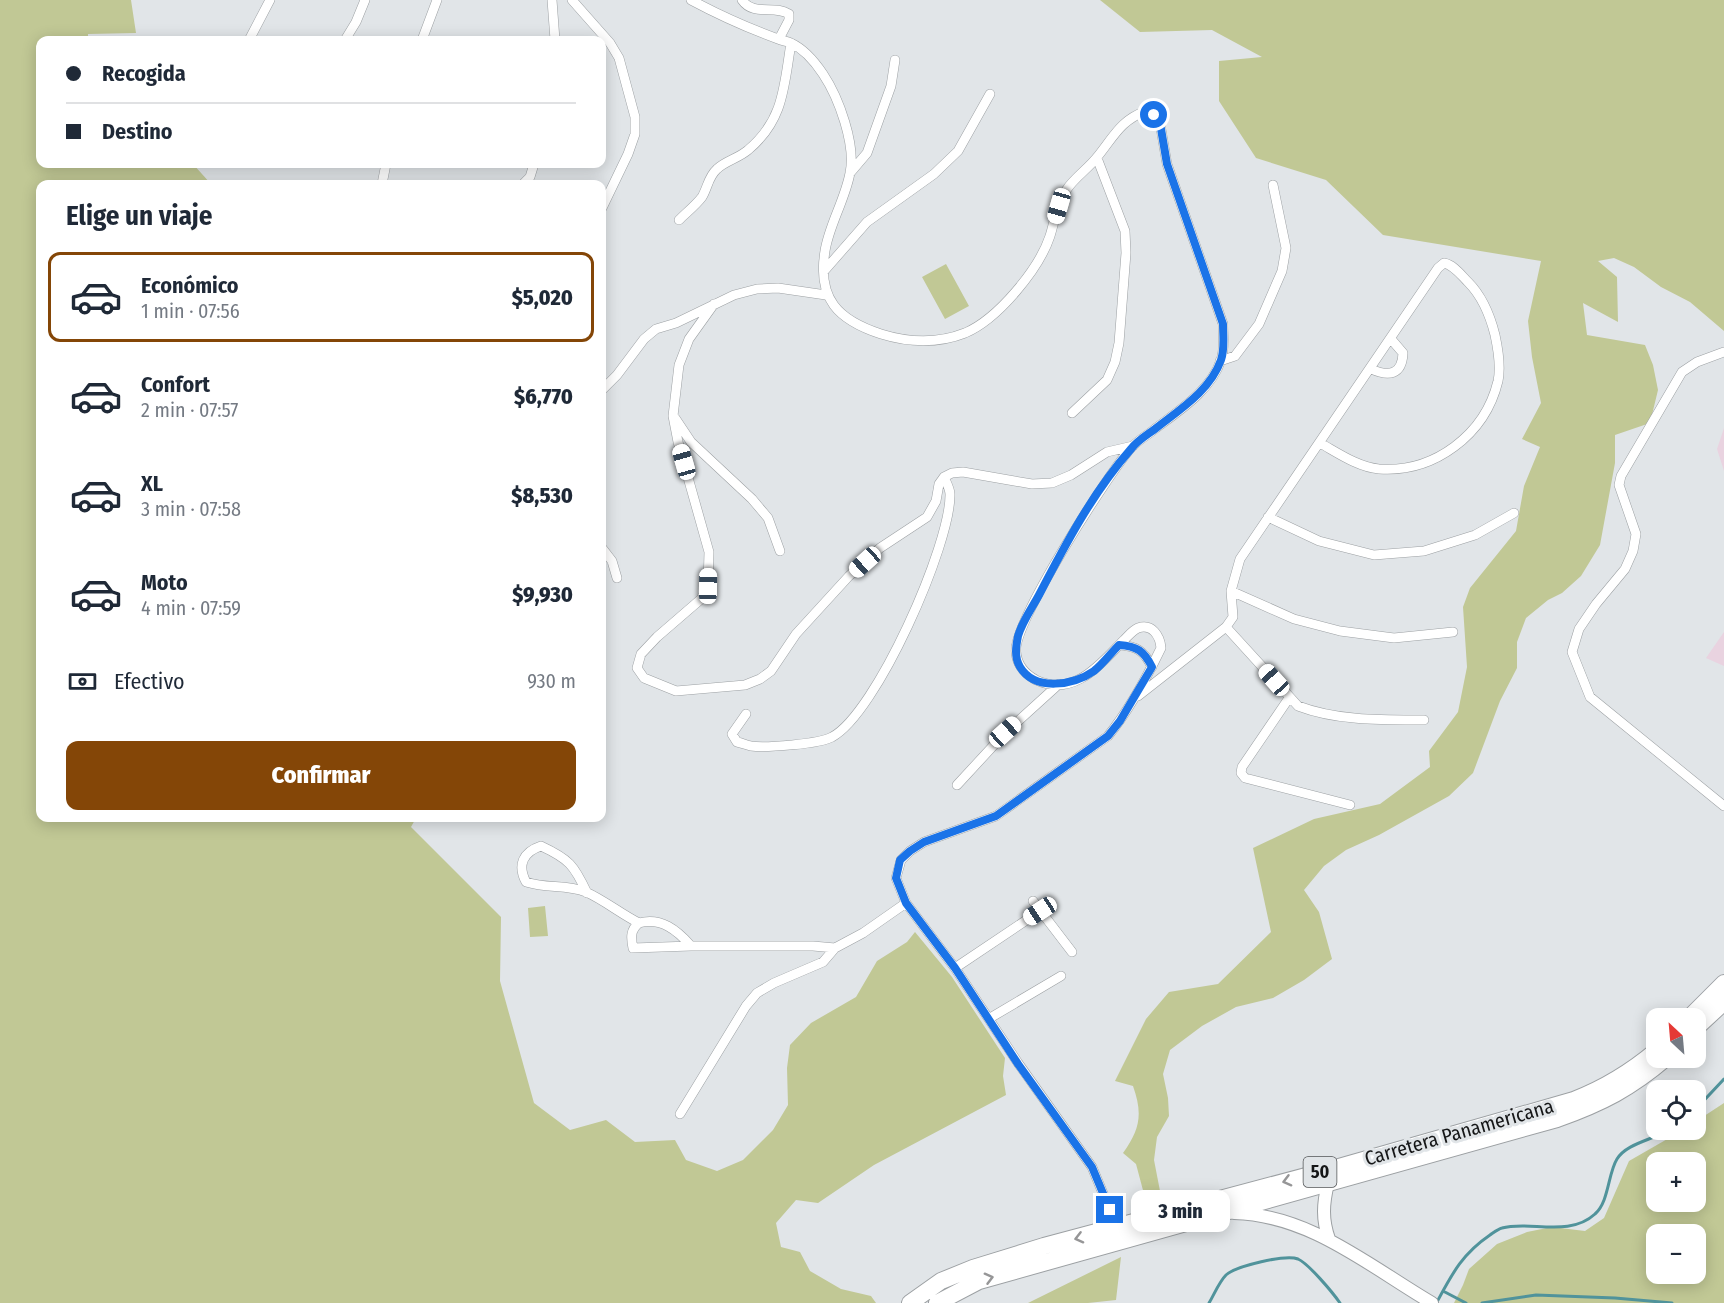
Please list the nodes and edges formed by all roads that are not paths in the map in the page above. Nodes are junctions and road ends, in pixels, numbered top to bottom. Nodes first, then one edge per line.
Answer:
1 (270, 0) edge
2 (365, 0) edge
3 (437, 0) edge
4 (552, 0) edge
5 (572, 0) edge
6 (691, 0) edge
7 (742, 0) edge
8 (251, 36) edge
9 (347, 36) edge
10 (424, 36) edge
11 (555, 36) edge
12 (604, 36) edge
13 (606, 38) edge
14 (779, 39) junction
15 (791, 43) junction
16 (895, 60) dead end
17 (990, 94) dead end
18 (1097, 158) junction
19 (850, 173) junction
20 (1273, 185) dead end
21 (606, 200) edge
22 (680, 220) dead end
23 (824, 271) junction
24 (826, 295) junction
25 (714, 304) junction
26 (1391, 339) junction
27 (1724, 352) edge
28 (1220, 361) junction
29 (1371, 369) junction
30 (606, 386) edge
31 (1072, 412) dead end
32 (673, 416) junction
33 (1320, 443) junction
34 (1133, 446) junction
35 (944, 477) junction
36 (1514, 513) dead end
37 (1268, 517) junction
38 (780, 551) dead end
39 (606, 553) edge
40 (617, 578) dead end
41 (1231, 591) junction
42 (1226, 627) junction
43 (1453, 632) dead end
44 (1119, 645) junction
45 (1152, 667) junction
46 (1059, 684) junction
47 (1289, 698) junction
48 (1134, 700) junction
49 (746, 714) dead end
50 (1424, 720) dead end
51 (957, 785) dead end
52 (1350, 805) dead end
53 (1724, 806) edge
54 (587, 893) junction
55 (1033, 901) dead end
56 (906, 903) junction
57 (1040, 911) junction
58 (639, 923) junction
59 (690, 946) junction
60 (835, 948) junction
61 (1072, 952) dead end
62 (955, 968) junction
63 (1061, 976) dead end
64 (1724, 983) edge
65 (1724, 1002) edge
66 (1699, 1008) edge
67 (990, 1018) junction
68 (1706, 1019) edge
69 (1646, 1059) edge
70 (1654, 1068) edge
71 (680, 1114) dead end
72 (1328, 1183) junction
73 (1225, 1213) junction
74 (1117, 1227) junction
75 (1329, 1239) junction
76 (910, 1303) edge
77 (937, 1303) edge
78 (1432, 1303) edge

1 - 8 street
2 - 9 street
3 - 10 street
4 - 11 street
5 - 12 street
6 - 14 street
7 - 14 street
13 - 21 street
14 - 15 street
15 - 19 street
15 - 22 street
16 - 19 street
17 - 23 street
18 - 24 street
18 - 28 street
18 - 31 street
19 - 23 street
20 - 28 street
23 - 24 street
24 - 25 street
25 - 30 street
25 - 32 street
26 - 29 street
26 - 29 street
26 - 33 street
27 - 53 street
28 - 34 street
29 - 33 street
32 - 35 street
32 - 38 street
33 - 37 street
34 - 35 street
34 - 46 street
35 - 49 street
36 - 37 street
37 - 41 street
39 - 40 street
41 - 42 street
41 - 43 street
42 - 47 street
42 - 48 street
44 - 45 street
44 - 45 street
44 - 46 street
45 - 48 street
46 - 51 street
47 - 50 street
47 - 52 street
48 - 56 street
54 - 54 street
54 - 58 street
55 - 57 street
56 - 60 street
56 - 62 street
57 - 61 street
57 - 62 street
58 - 59 street
58 - 59 street
59 - 60 street
60 - 71 street
62 - 67 street
63 - 67 street
64 - 66 highway
65 - 68 highway
67 - 74 street
69 -> 74 highway, Carretera Panamericana / 50
70 - 72 highway, Carretera Panamericana / 50
72 - 73 highway, Carretera Panamericana / 50
72 - 75 street
73 - 75 street
77 -> 73 highway, Carretera Panamericana / 50
74 -> 76 highway, Carretera Panamericana / 50
75 - 78 street

